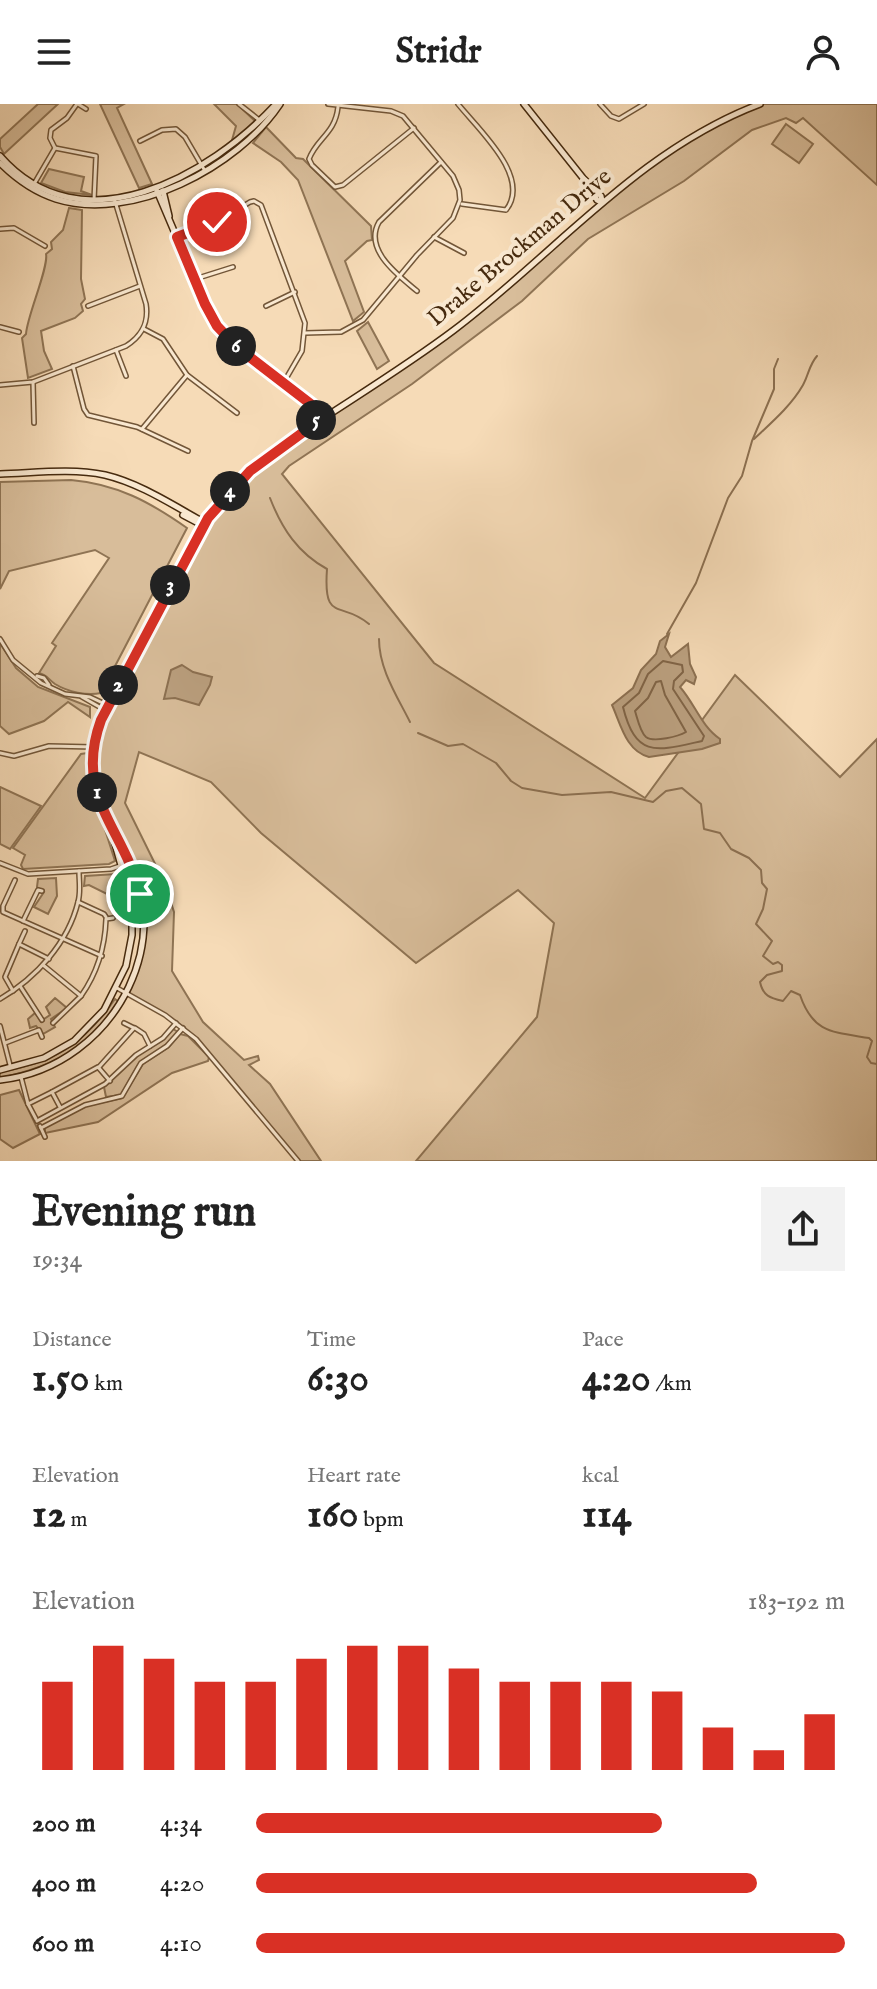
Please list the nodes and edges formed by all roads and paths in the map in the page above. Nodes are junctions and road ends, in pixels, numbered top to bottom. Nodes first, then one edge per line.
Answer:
1 (78, 104) edge
2 (239, 104) edge
3 (278, 104) edge
4 (328, 104) edge
5 (458, 104) edge
6 (600, 104) edge
7 (644, 104) edge
8 (760, 104) edge
9 (338, 105) edge
10 (525, 105) edge
11 (365, 106) edge
12 (86, 109) dead end
13 (262, 122) junction
14 (414, 128) junction
15 (140, 141) dead end
16 (55, 148) junction
17 (0, 156) edge
18 (441, 162) junction
19 (0, 163) edge
20 (203, 169) junction
21 (33, 187) junction
22 (159, 189) junction
23 (94, 202) junction
24 (115, 202) junction
25 (602, 202) junction
26 (460, 204) junction
27 (0, 229) edge
28 (177, 237) junction
29 (434, 237) junction
30 (45, 246) dead end
31 (464, 253) dead end
32 (233, 267) dead end
33 (399, 276) junction
34 (195, 279) junction
35 (140, 286) junction
36 (417, 291) dead end
37 (295, 292) junction
38 (88, 306) dead end
39 (266, 306) dead end
40 (0, 327) edge
41 (144, 329) junction
42 (19, 332) dead end
43 (305, 333) junction
44 (116, 350) junction
45 (73, 366) junction
46 (187, 375) junction
47 (126, 376) dead end
48 (33, 382) junction
49 (284, 382) junction
50 (0, 385) edge
51 (314, 404) junction
52 (338, 408) junction
53 (237, 413) dead end
54 (328, 415) junction
55 (34, 423) dead end
56 (313, 425) junction
57 (142, 429) junction
58 (188, 451) dead end
59 (0, 474) edge
60 (203, 525) junction
61 (0, 639) edge
62 (106, 708) junction
63 (94, 747) junction
64 (0, 753) edge
65 (111, 830) junction
66 (131, 862) junction
67 (0, 863) edge
68 (121, 865) junction
69 (79, 871) junction
70 (15, 880) dead end
71 (42, 891) dead end
72 (78, 902) junction
73 (2, 913) edge
74 (113, 918) dead end
75 (106, 919) junction
76 (23, 921) junction
77 (25, 931) dead end
78 (61, 939) junction
79 (19, 944) junction
80 (102, 956) junction
81 (49, 959) junction
82 (43, 965) junction
83 (20, 986) junction
84 (117, 988) junction
85 (13, 991) junction
86 (127, 993) junction
87 (81, 996) junction
88 (0, 999) edge
89 (42, 1020) dead end
90 (177, 1022) junction
91 (53, 1023) dead end
92 (124, 1023) dead end
93 (0, 1026) edge
94 (134, 1028) junction
95 (183, 1028) junction
96 (44, 1037) dead end
97 (3, 1043) edge
98 (150, 1046) junction
99 (98, 1067) junction
100 (11, 1069) junction
101 (0, 1070) edge
102 (21, 1077) junction
103 (0, 1080) edge
104 (110, 1081) junction
105 (100, 1088) junction
106 (52, 1092) junction
107 (104, 1101) junction
108 (28, 1104) junction
109 (60, 1108) junction
110 (37, 1121) junction
111 (41, 1128) junction
112 (45, 1137) dead end
113 (298, 1161) edge

1 - 12 street
1 - 16 street
2 - 13 street
3 - 13 street
4 - 9 street
5 - 26 street
6 - 7 street
8 - 25 street, Drake Brockman Drive
9 - 11 street
9 - 14 street
10 - 25 street
11 - 14 street
13 - 20 street
14 - 18 street
15 - 20 street
16 - 21 street
16 - 23 street
17 - 21 street
18 - 26 street
18 - 33 street
19 - 21 street
20 - 22 street
21 - 23 street
22 - 24 street
22 - 28 street
23 - 24 street
24 - 35 street
25 - 52 street, Drake Brockman Drive
26 - 29 street
27 - 30 street
28 - 34 street
28 - 37 street
29 - 31 street
29 - 33 street
32 - 34 street
33 - 36 street
33 - 43 street
34 - 49 street
35 - 38 street
35 - 41 street
37 - 39 street
37 - 43 street
40 - 42 street
41 - 44 street
41 - 46 street
43 - 49 street
44 - 45 street
44 - 47 street
45 - 48 street
45 - 57 street
46 - 53 street
46 - 57 street
48 - 50 street
48 - 55 street
49 - 51 street
51 - 52 street
51 - 54 street
51 - 56 street
52 - 54 street, Drake Brockman Drive
54 - 56 street, Drake Brockman Drive
56 - 60 street, Drake Brockman Drive
57 - 58 street
59 - 60 street
60 - 62 street, Drake Brockman Drive
61 - 62 street
62 - 63 street, Drake Brockman Drive
63 - 64 street
63 - 65 street, Drake Brockman Drive
65 - 66 street
65 - 68 street
66 - 68 street
66 - 86 street
67 - 69 street
68 - 69 street
68 - 84 street
69 - 72 street
70 - 73 street
71 - 76 street
72 - 75 street
72 - 78 street
73 - 76 street
74 - 75 street
75 - 80 street
76 - 78 street
77 - 79 street
78 - 80 street
78 - 81 street
79 - 81 street
79 - 85 street
80 - 87 street
81 - 82 street
82 - 83 street
82 - 87 street
83 - 85 street
83 - 89 street
84 - 86 street
84 - 100 street
85 - 88 street
86 - 90 street
86 - 102 street
87 - 91 street
90 - 95 street
90 - 98 street
92 - 94 street
93 - 97 street
94 - 98 street
94 - 99 street
95 - 107 street
95 - 113 street
96 - 97 street
97 - 100 street
98 - 104 street
99 - 104 street
99 - 106 street
100 - 101 street
102 - 103 street
102 - 108 street
104 - 105 street
105 - 107 street
105 - 109 street
106 - 108 street
106 - 109 street
107 - 111 street
108 - 110 street
109 - 110 street
110 - 111 street
111 - 112 street

